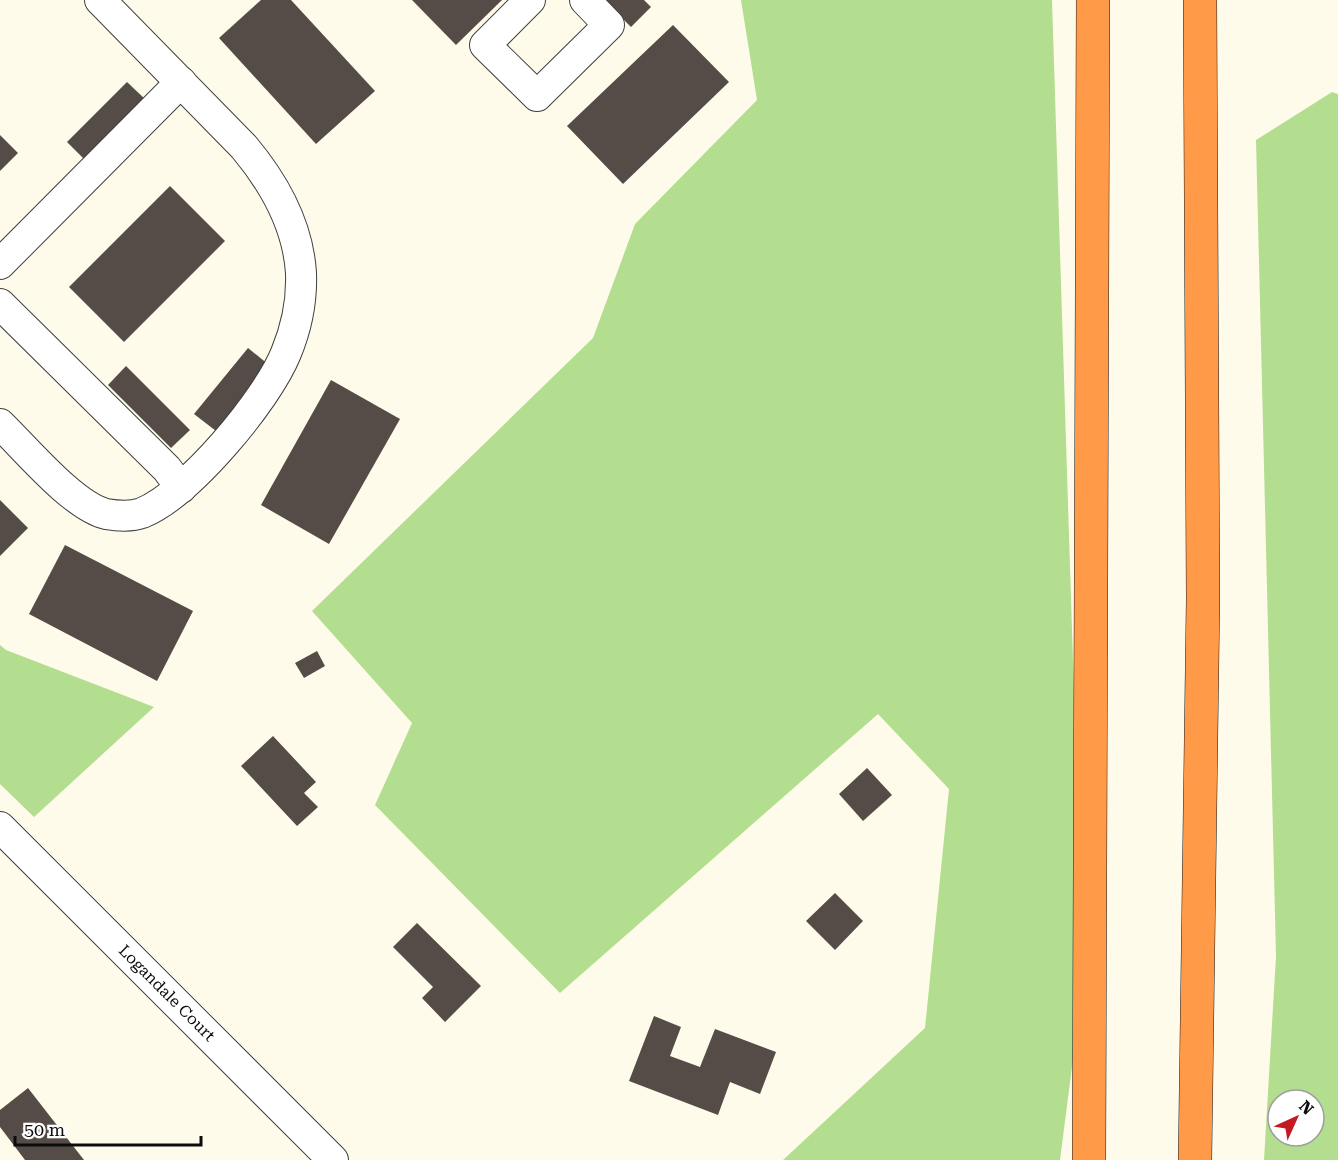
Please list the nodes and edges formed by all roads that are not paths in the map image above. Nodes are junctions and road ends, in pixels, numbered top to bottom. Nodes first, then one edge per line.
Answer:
1 (100, 0) edge
2 (530, 0) edge
3 (585, 0) edge
4 (1093, 0) edge
5 (1200, 0) edge
6 (181, 82) junction
7 (0, 264) edge
8 (0, 304) edge
9 (0, 424) edge
10 (181, 488) junction
11 (0, 827) edge
12 (333, 1160) edge
13 (1089, 1160) edge
14 (1196, 1160) edge

1 - 6 street
2 - 3 street
4 - 13 highway
5 - 14 highway
6 - 7 street
6 - 10 street
8 - 10 street
9 - 10 street
11 - 12 street, Logandale Court

